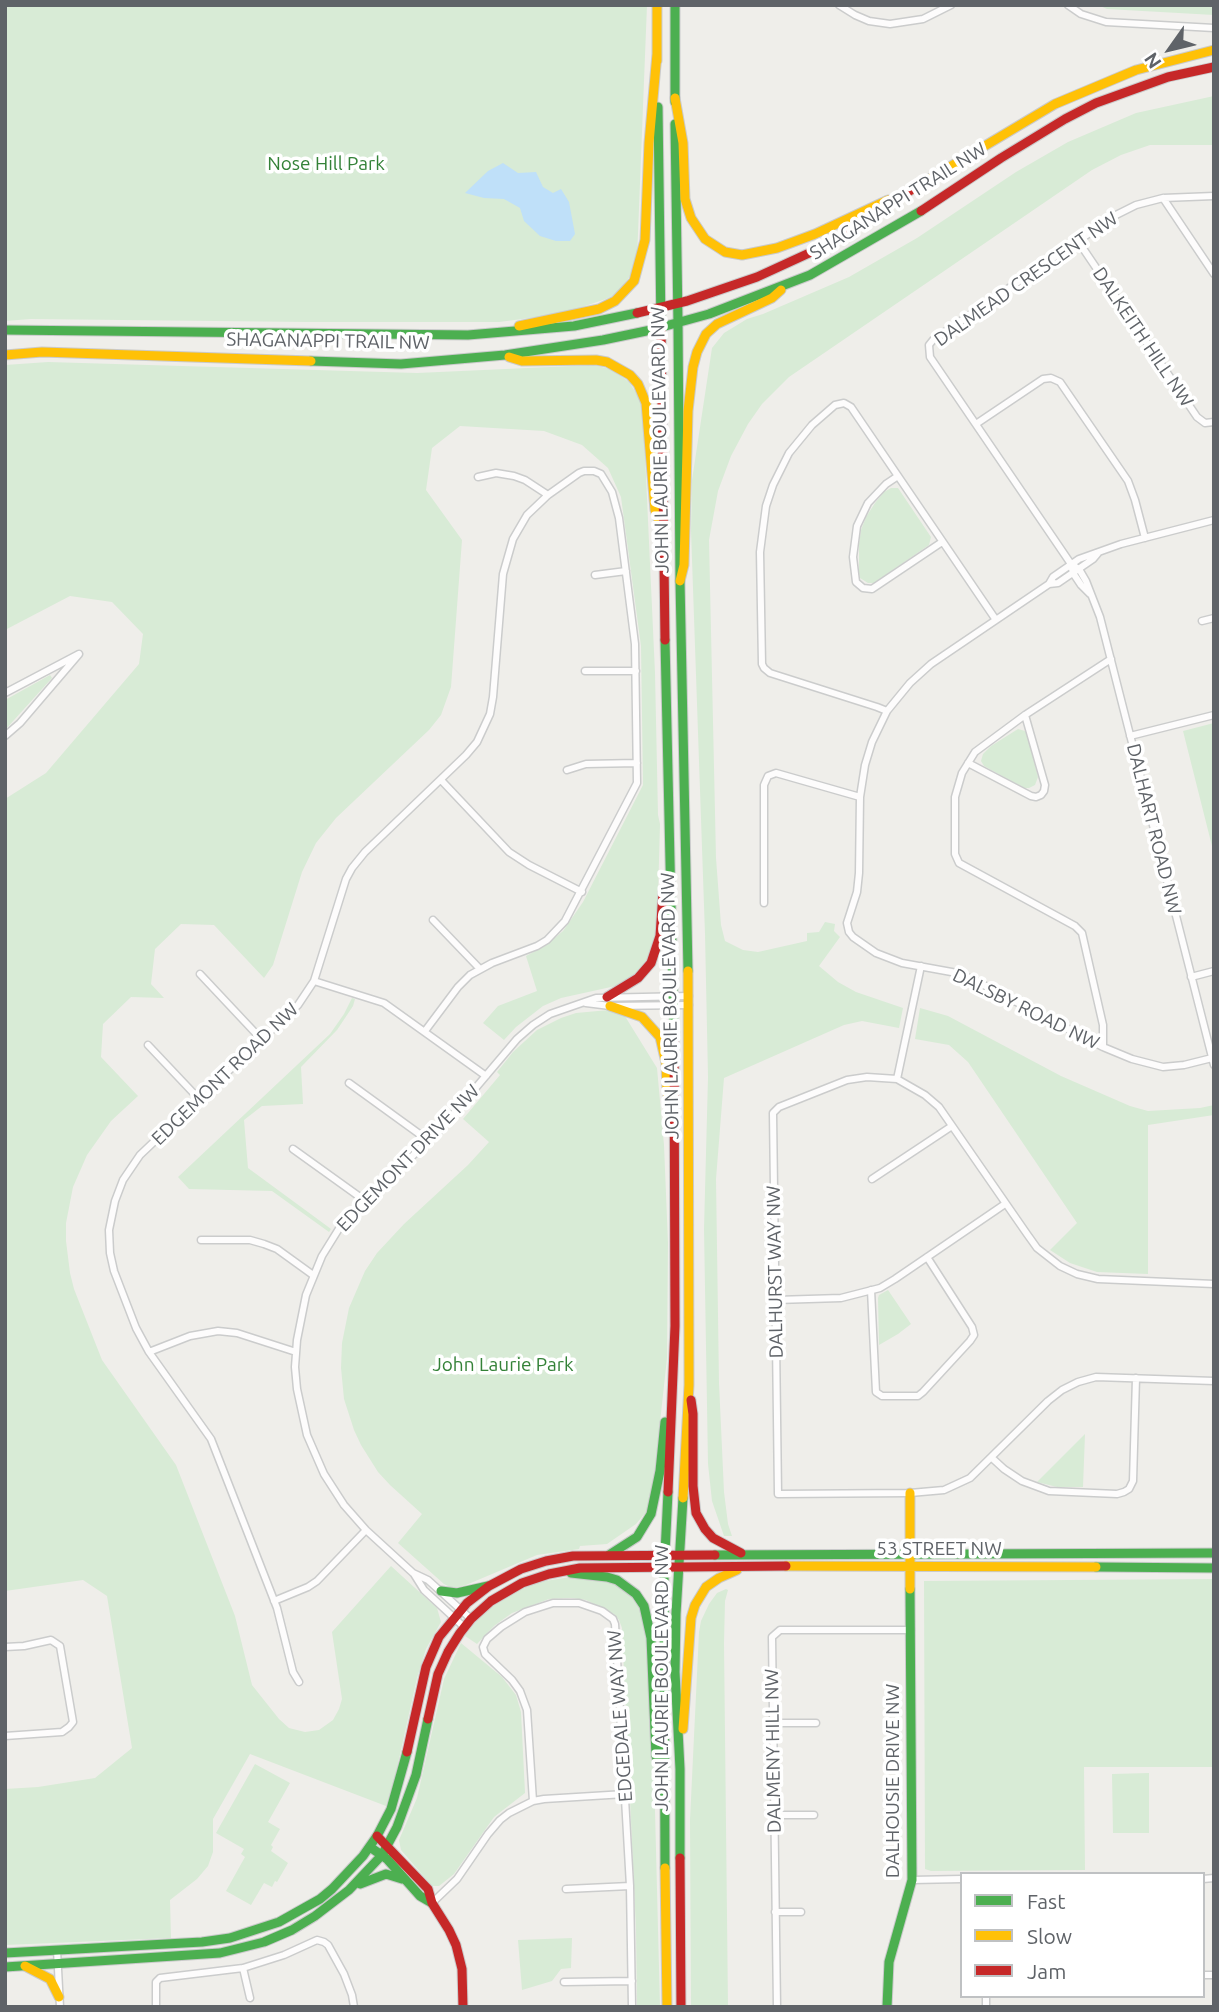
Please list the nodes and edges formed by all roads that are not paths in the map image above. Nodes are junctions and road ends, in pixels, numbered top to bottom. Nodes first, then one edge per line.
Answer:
1 (657, 5) edge
2 (675, 5) edge
3 (839, 5) edge
4 (951, 5) edge
5 (1068, 5) edge
6 (1214, 28) edge
7 (1214, 50) edge
8 (657, 54) junction
9 (1214, 67) edge
10 (675, 98) junction
11 (914, 188) junction
12 (1214, 196) edge
13 (1163, 198) junction
14 (1078, 241) junction
15 (1214, 274) edge
16 (785, 286) junction
17 (677, 304) junction
18 (661, 307) junction
19 (678, 323) junction
20 (661, 328) junction
21 (5, 330) edge
22 (494, 334) junction
23 (5, 355) edge
24 (505, 355) junction
25 (1214, 422) edge
26 (976, 424) junction
27 (898, 476) junction
28 (478, 477) dead end
29 (548, 495) junction
30 (1214, 520) edge
31 (663, 533) junction
32 (1145, 538) junction
33 (942, 542) junction
34 (1100, 552) junction
35 (1071, 564) junction
36 (626, 571) junction
37 (1076, 571) junction
38 (595, 575) dead end
39 (680, 582) junction
40 (1049, 584) junction
41 (1214, 618) edge
42 (996, 620) junction
43 (1202, 621) dead end
44 (1111, 659) junction
45 (585, 671) dead end
46 (636, 671) junction
47 (5, 693) edge
48 (887, 712) junction
49 (1025, 715) junction
50 (1214, 715) edge
51 (5, 736) edge
52 (1130, 736) junction
53 (638, 763) junction
54 (968, 763) junction
55 (566, 770) dead end
56 (441, 780) junction
57 (860, 797) junction
58 (670, 878) junction
59 (582, 892) junction
60 (764, 902) dead end
61 (433, 920) dead end
62 (921, 966) junction
63 (480, 969) junction
64 (1214, 971) edge
65 (200, 974) dead end
66 (1191, 977) junction
67 (314, 981) junction
68 (689, 1000) junction
69 (674, 1001) junction
70 (608, 1002) junction
71 (425, 1031) junction
72 (262, 1040) junction
73 (148, 1045) dead end
74 (1103, 1047) junction
75 (1213, 1062) edge
76 (486, 1076) junction
77 (897, 1079) junction
78 (349, 1083) dead end
79 (199, 1099) junction
80 (673, 1111) junction
81 (952, 1126) junction
82 (429, 1142) junction
83 (293, 1149) dead end
84 (872, 1179) dead end
85 (364, 1200) junction
86 (1004, 1204) junction
87 (201, 1240) dead end
88 (927, 1257) junction
89 (313, 1275) junction
90 (1214, 1284) edge
91 (871, 1290) junction
92 (776, 1300) junction
93 (675, 1326) junction
94 (149, 1352) junction
95 (296, 1352) junction
96 (1136, 1378) junction
97 (1214, 1381) edge
98 (689, 1385) junction
99 (992, 1458) junction
100 (910, 1493) junction
101 (366, 1530) junction
102 (911, 1553) junction
103 (1214, 1553) edge
104 (608, 1555) junction
105 (665, 1555) junction
106 (678, 1555) junction
107 (746, 1555) junction
108 (910, 1565) junction
109 (664, 1567) junction
110 (678, 1567) junction
111 (742, 1568) junction
112 (1214, 1568) edge
113 (559, 1572) junction
114 (413, 1573) junction
115 (489, 1586) junction
116 (441, 1591) junction
117 (274, 1601) junction
118 (458, 1614) junction
119 (471, 1619) junction
120 (464, 1627) junction
121 (911, 1630) junction
122 (5, 1647) edge
123 (299, 1682) dead end
124 (773, 1723) junction
125 (816, 1723) dead end
126 (5, 1737) edge
127 (680, 1769) junction
128 (663, 1781) junction
129 (625, 1794) junction
130 (533, 1801) junction
131 (775, 1815) junction
132 (814, 1815) dead end
133 (377, 1836) junction
134 (370, 1847) junction
135 (384, 1850) junction
136 (404, 1879) junction
137 (912, 1880) junction
138 (960, 1880) edge
139 (630, 1886) junction
140 (566, 1889) dead end
141 (349, 1890) junction
142 (432, 1903) junction
143 (775, 1912) junction
144 (800, 1912) dead end
145 (57, 1950) junction
146 (5, 1953) edge
147 (58, 1963) junction
148 (23, 1965) junction
149 (5, 1966) edge
150 (243, 1968) junction
151 (632, 1981) junction
152 (564, 1982) dead end
153 (250, 1998) dead end
154 (60, 2002) edge
155 (156, 2007) edge
156 (354, 2007) edge
157 (463, 2007) edge
158 (632, 2007) edge
159 (667, 2007) edge
160 (681, 2007) edge
161 (777, 2007) edge
162 (887, 2007) edge

1 - 8 main road, JOHN LAURIE BOULEVARD NW
2 - 10 main road, JOHN LAURIE BOULEVARD NW
3 - 4 street
5 - 6 street
7 - 11 main road, SHAGANAPPI TRAIL NW
8 - 18 main road, JOHN LAURIE BOULEVARD NW
8 - 22 main road
9 - 16 main road, SHAGANAPPI TRAIL NW
10 - 11 main road
10 - 17 main road, JOHN LAURIE BOULEVARD NW
11 - 17 main road, SHAGANAPPI TRAIL NW
12 - 13 street, DALMEAD CRESCENT NW
13 - 14 street, DALMEAD CRESCENT NW
13 - 15 street
14 - 25 street, DALKEITH HILL NW
14 - 26 street, DALMEAD CRESCENT NW
16 - 19 main road, SHAGANAPPI TRAIL NW
16 - 39 main road
17 - 18 main road, SHAGANAPPI TRAIL NW
17 - 19 main road, JOHN LAURIE BOULEVARD NW
18 - 20 main road, JOHN LAURIE BOULEVARD NW
18 - 22 main road, SHAGANAPPI TRAIL NW
19 - 20 main road, SHAGANAPPI TRAIL NW
19 - 39 main road, JOHN LAURIE BOULEVARD NW
20 - 24 main road, SHAGANAPPI TRAIL NW
20 - 31 main road, JOHN LAURIE BOULEVARD NW
21 - 22 main road, SHAGANAPPI TRAIL NW
23 - 24 main road, SHAGANAPPI TRAIL NW
24 - 31 main road
26 - 32 street
26 - 35 street, DALMEAD CRESCENT NW
27 - 33 street
27 - 33 street
27 - 48 street
28 - 29 street
29 - 36 street, EDGEMONT ROAD NW
29 - 56 street, EDGEMONT ROAD NW
30 - 32 street
31 - 58 main road, JOHN LAURIE BOULEVARD NW
32 - 34 street
33 - 42 street
34 - 35 street
34 - 37 street
35 - 37 street, DALHART ROAD NW
35 - 40 street
36 - 38 street
36 - 46 street, EDGEMONT ROAD NW
37 - 40 street
37 - 44 street, DALHART ROAD NW
39 - 68 main road, JOHN LAURIE BOULEVARD NW
40 - 42 street
41 - 43 street
42 - 48 street
44 - 49 street
44 - 52 street, DALHART ROAD NW
45 - 46 street
46 - 53 street, EDGEMONT ROAD NW
47 - 51 street
48 - 57 street
49 - 54 street
49 - 54 street
50 - 52 street
52 - 66 street, DALHART ROAD NW
53 - 55 street
53 - 59 street, EDGEMONT ROAD NW
54 - 74 street
56 - 59 street
56 - 67 street, EDGEMONT ROAD NW
57 - 60 street
57 - 62 street, DALSBY ROAD NW
58 - 69 main road, JOHN LAURIE BOULEVARD NW
58 - 70 main road
59 - 63 street, EDGEMONT ROAD NW
61 - 63 street
62 - 74 street, DALSBY ROAD NW
62 - 77 street
63 - 71 street, EDGEMONT ROAD NW
64 - 66 street
65 - 72 street
66 - 75 street, DALHART ROAD NW
67 - 71 street
67 - 72 street, EDGEMONT ROAD NW
68 - 69 street, EDGEMONT DRIVE NW
68 - 98 main road, JOHN LAURIE BOULEVARD NW
69 - 70 street, EDGEMONT DRIVE NW
69 - 80 main road, JOHN LAURIE BOULEVARD NW
70 - 76 street, EDGEMONT DRIVE NW
70 - 80 main road
71 - 76 street
72 - 79 street, EDGEMONT ROAD NW
73 - 79 street
74 - 75 street, DALSBY ROAD NW
76 - 82 street, EDGEMONT DRIVE NW
77 - 81 street, DALHURST WAY NW
77 - 92 street, DALHURST WAY NW
78 - 82 street
79 - 94 street, EDGEMONT ROAD NW
80 - 93 main road, JOHN LAURIE BOULEVARD NW
81 - 84 street
81 - 86 street, DALHURST WAY NW
82 - 85 street, EDGEMONT DRIVE NW
83 - 85 street
85 - 89 street, EDGEMONT DRIVE NW
86 - 88 street
86 - 90 street, DALHURST WAY NW
87 - 89 street
88 - 91 street
88 - 91 street
89 - 95 street, EDGEMONT DRIVE NW
91 - 92 street
92 - 100 street, DALHURST WAY NW
93 - 104 main road
93 - 105 main road, JOHN LAURIE BOULEVARD NW
94 - 95 street
94 - 117 street, EDGEMONT ROAD NW
95 - 101 street, EDGEMONT DRIVE NW
96 - 97 street, DALHURST WAY NW
96 - 99 street, DALHURST WAY NW
96 - 99 street
98 - 106 main road, JOHN LAURIE BOULEVARD NW
98 - 107 main road
99 - 100 street, DALHURST WAY NW
100 - 102 main road, DALHOUSIE DRIVE NW
101 - 114 street, EDGEMONT DRIVE NW
101 - 117 street
102 - 103 main road, 53 STREET NW
102 - 107 main road, 53 STREET NW
102 - 108 main road, DALHOUSIE DRIVE NW
104 - 105 main road, 53 STREET NW
104 - 115 main road, 53 STREET NW
105 - 106 main road, 53 STREET NW
105 - 109 main road, JOHN LAURIE BOULEVARD NW
106 - 107 main road, 53 STREET NW
106 - 110 main road, JOHN LAURIE BOULEVARD NW
108 - 111 main road, 53 STREET NW
108 - 112 main road, 53 STREET NW
108 - 121 main road, DALHOUSIE DRIVE NW
109 - 110 main road, 53 STREET NW
109 - 113 main road, 53 STREET NW
109 - 128 main road, JOHN LAURIE BOULEVARD NW
110 - 111 main road, 53 STREET NW
110 - 127 main road, JOHN LAURIE BOULEVARD NW
111 - 127 main road
113 - 119 main road
113 - 128 main road
114 - 116 street, EDGEMONT DRIVE NW
114 - 118 street, EDGEMONT DRIVE NW
115 - 116 main road
115 - 118 main road
116 - 118 street, EDGEMONT DRIVE NW
117 - 123 street, EDGEMONT ROAD NW
118 - 119 street, EDGEMONT DRIVE NW
118 - 120 street, EDGEMONT DRIVE NW
118 - 133 main road
119 - 120 main road
120 - 135 main road
121 - 124 street, DALMENY HILL NW
121 - 137 main road, DALHOUSIE DRIVE NW
122 - 126 street
124 - 125 street
124 - 131 street, DALMENY HILL NW
127 - 160 main road, JOHN LAURIE BOULEVARD NW
128 - 159 main road, JOHN LAURIE BOULEVARD NW
129 - 130 street
129 - 130 street, EDGEDALE WAY NW
129 - 139 street, EDGEDALE WAY NW
130 - 142 street
131 - 132 street
131 - 143 street, DALMENY HILL NW
133 - 134 main road
133 - 135 main road
134 - 135 main road
134 - 145 main road
135 - 136 main road
135 - 141 main road
135 - 142 main road
136 - 141 main road
136 - 142 main road
137 - 138 street
137 - 162 main road, DALHOUSIE DRIVE NW
139 - 140 street
139 - 151 street, EDGEDALE WAY NW
141 - 147 main road
142 - 157 main road
143 - 144 street
143 - 161 street, DALMENY HILL NW
145 - 146 main road
145 - 147 street
147 - 148 main road
147 - 154 street
148 - 149 main road
148 - 154 main road
150 - 153 street
150 - 155 street
150 - 156 street
151 - 152 street
151 - 158 street, EDGEDALE WAY NW

